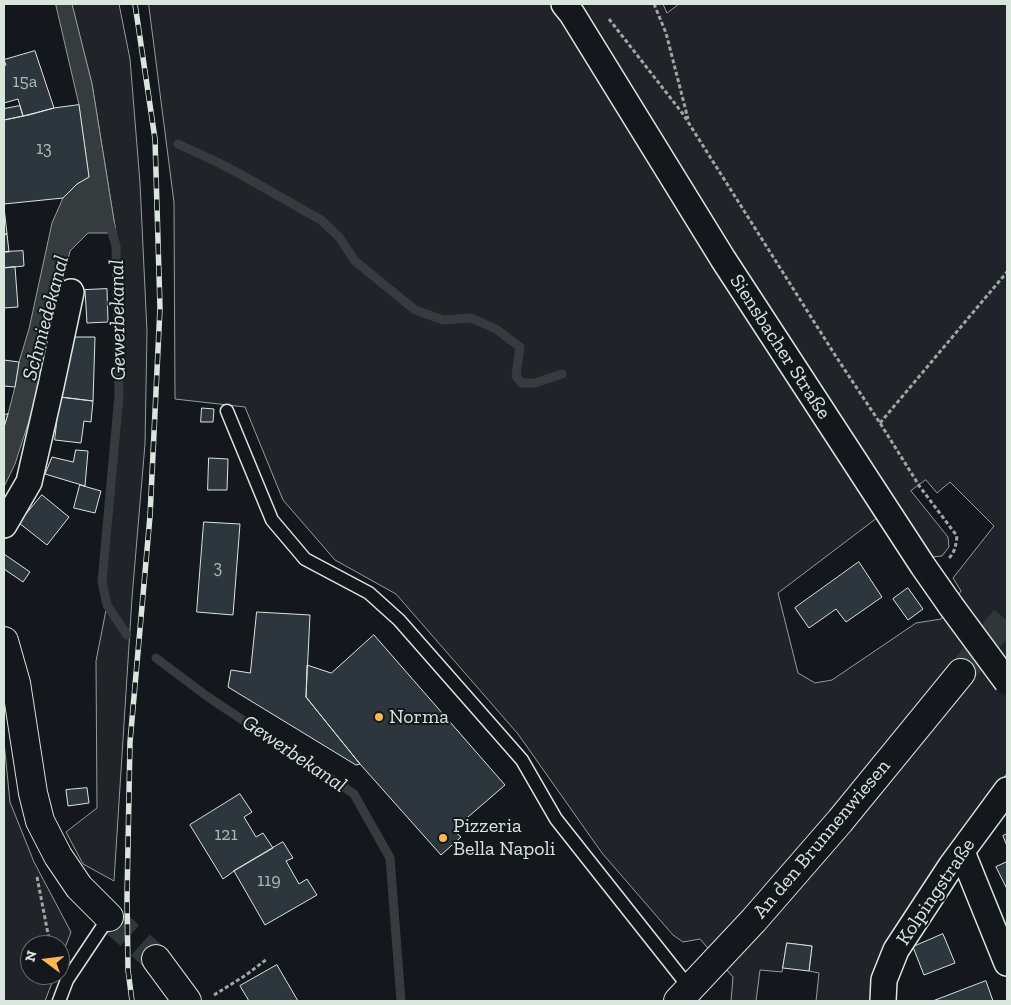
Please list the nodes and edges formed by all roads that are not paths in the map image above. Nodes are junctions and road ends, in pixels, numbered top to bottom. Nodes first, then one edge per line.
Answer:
1 (564, 4) edge
2 (71, 292) dead end
3 (227, 411) dead end
4 (4, 525) edge
5 (4, 641) edge
6 (961, 673) tunnel mouth
7 (1007, 682) edge
8 (1007, 790) edge
9 (962, 852) junction
10 (109, 917) joint
11 (156, 959) tunnel mouth
12 (1007, 963) edge
13 (690, 998) edge
14 (59, 1001) edge
15 (187, 1001) edge
16 (883, 1001) edge

1 - 7 street, Siensbacher Straße, bridge
2 - 4 street
3 - 13 lane
5 - 10 street
6 - 13 street, An den Brunnenwiesen
8 - 9 street, Kolpingstraße
9 - 12 street
9 - 16 street, Kolpingstraße
10 - 14 lane
11 - 15 street

